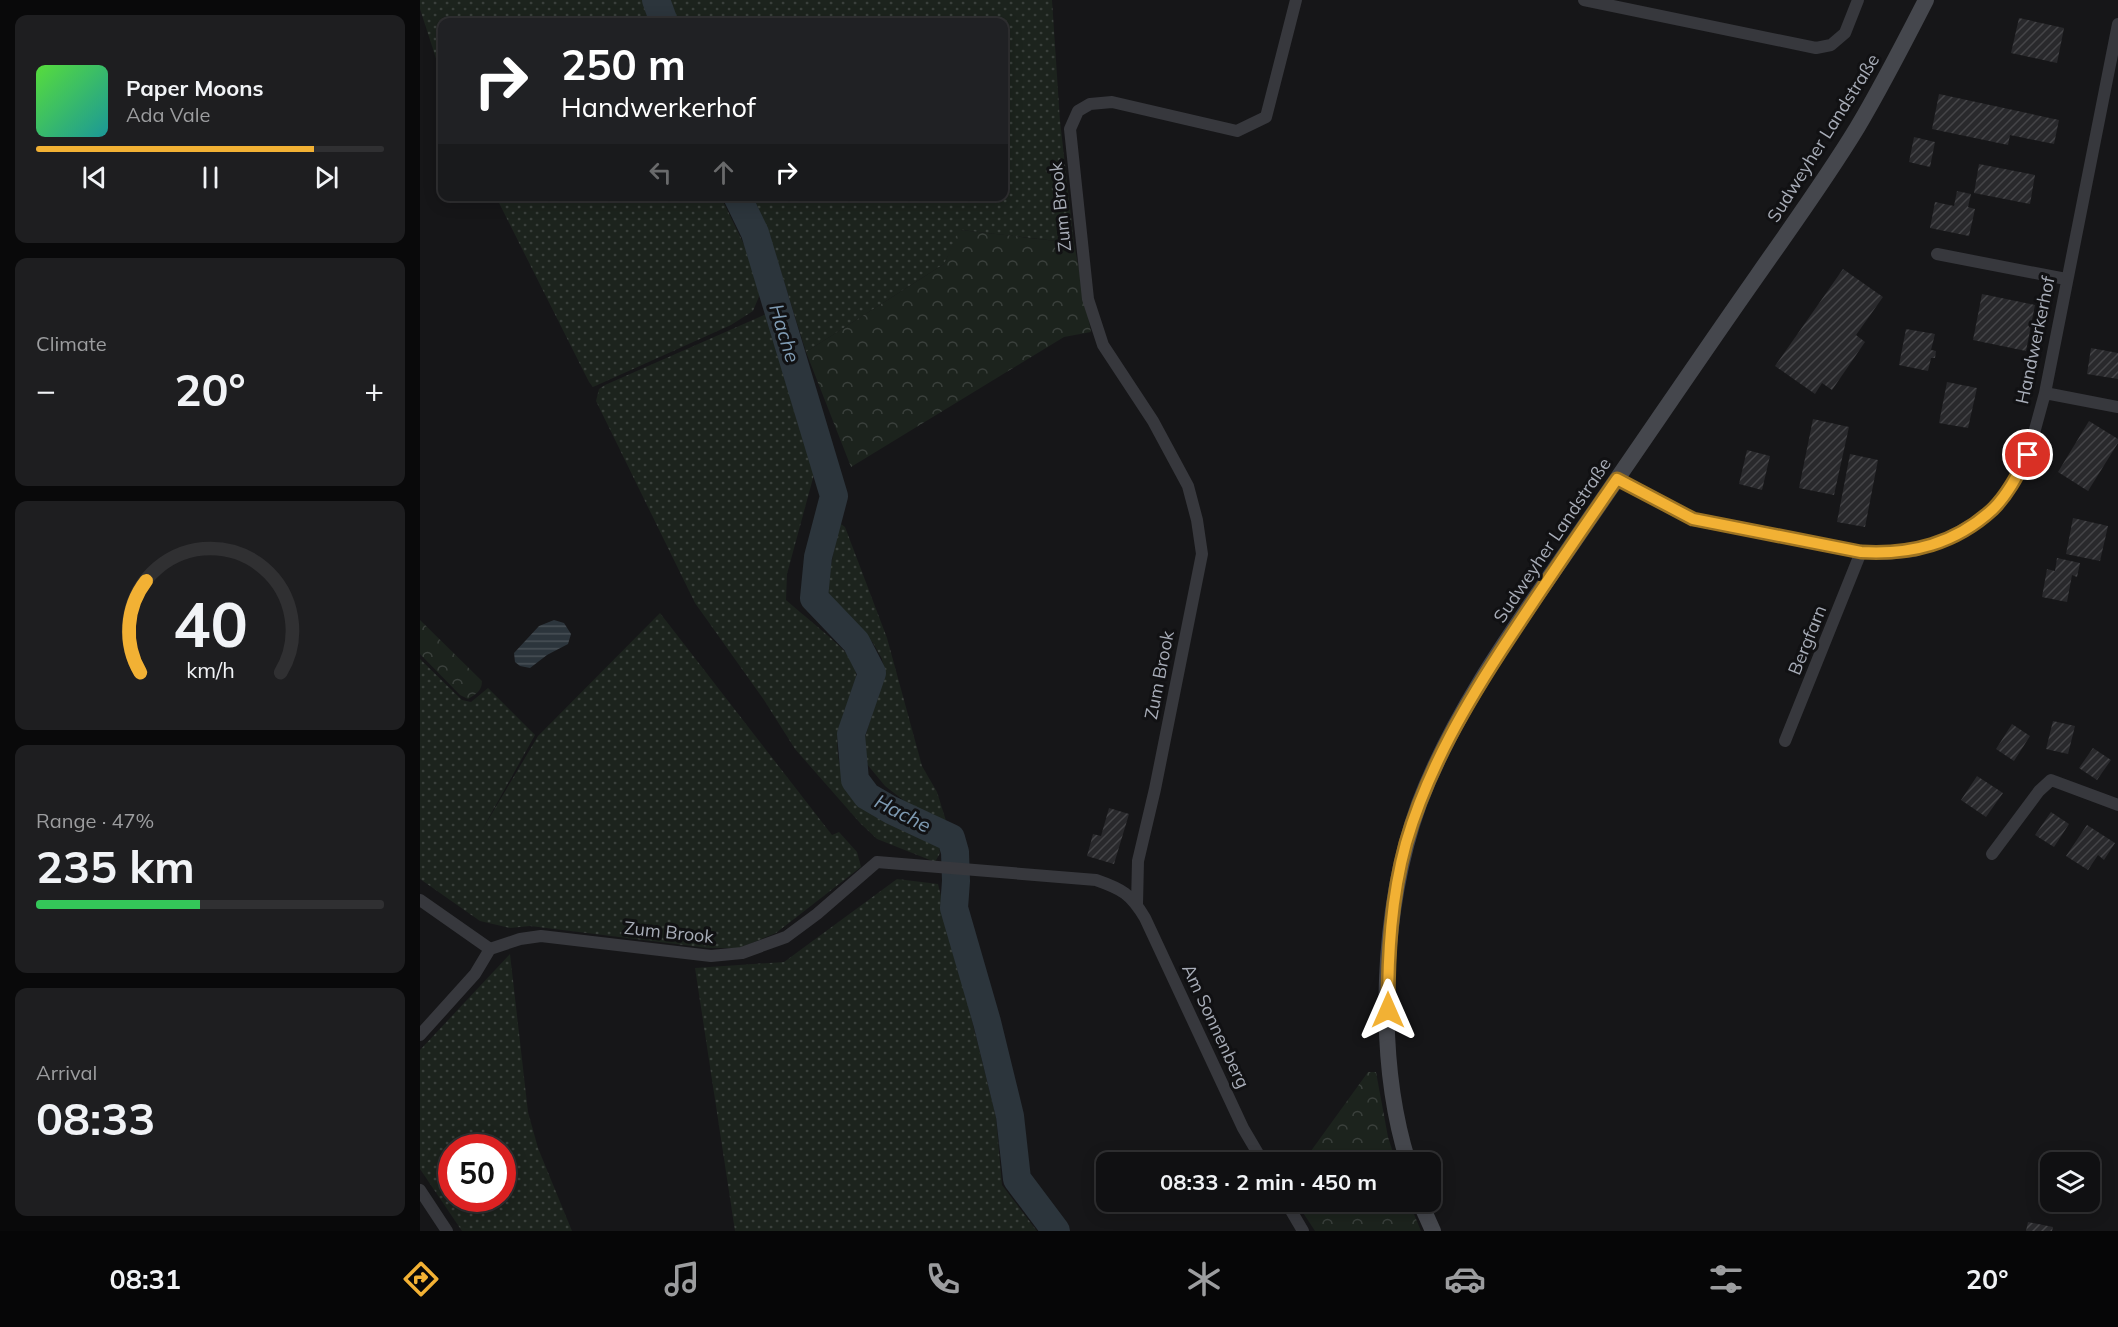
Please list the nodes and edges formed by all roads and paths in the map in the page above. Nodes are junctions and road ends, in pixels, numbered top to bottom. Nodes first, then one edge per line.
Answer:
1 (1296, 0) edge
2 (1584, 0) edge
3 (1858, 0) edge
4 (1926, 0) edge
5 (2118, 24) edge
6 (1937, 254) dead end
7 (2066, 279) junction
8 (2045, 393) junction
9 (2118, 407) edge
10 (1617, 479) junction
11 (1861, 552) junction
12 (1785, 741) dead end
13 (2118, 805) edge
14 (1992, 854) dead end
15 (420, 900) edge
16 (1137, 904) junction
17 (490, 949) junction
18 (420, 1035) edge
19 (1257, 1152) edge
20 (1405, 1152) edge
21 (420, 1190) edge
22 (1292, 1212) edge
23 (1424, 1212) edge
24 (447, 1231) edge
25 (1303, 1231) edge
26 (1433, 1231) edge

1 - 16 street, Zum Brook
2 - 3 street
4 - 10 main road, Sudweyher Landstraße
5 - 7 street, Handwerkerhof
6 - 7 street
7 - 8 street, Handwerkerhof
8 - 9 street
8 - 11 street, Handwerkerhof
10 - 11 street, Handwerkerhof
10 - 20 main road, Sudweyher Landstraße
11 - 12 street, Bergfarn
13 - 14 street
15 - 17 street
16 - 17 street, Zum Brook
16 - 19 street, Am Sonnenberg
17 - 18 street
21 - 24 street
22 - 25 street
23 - 26 main road

